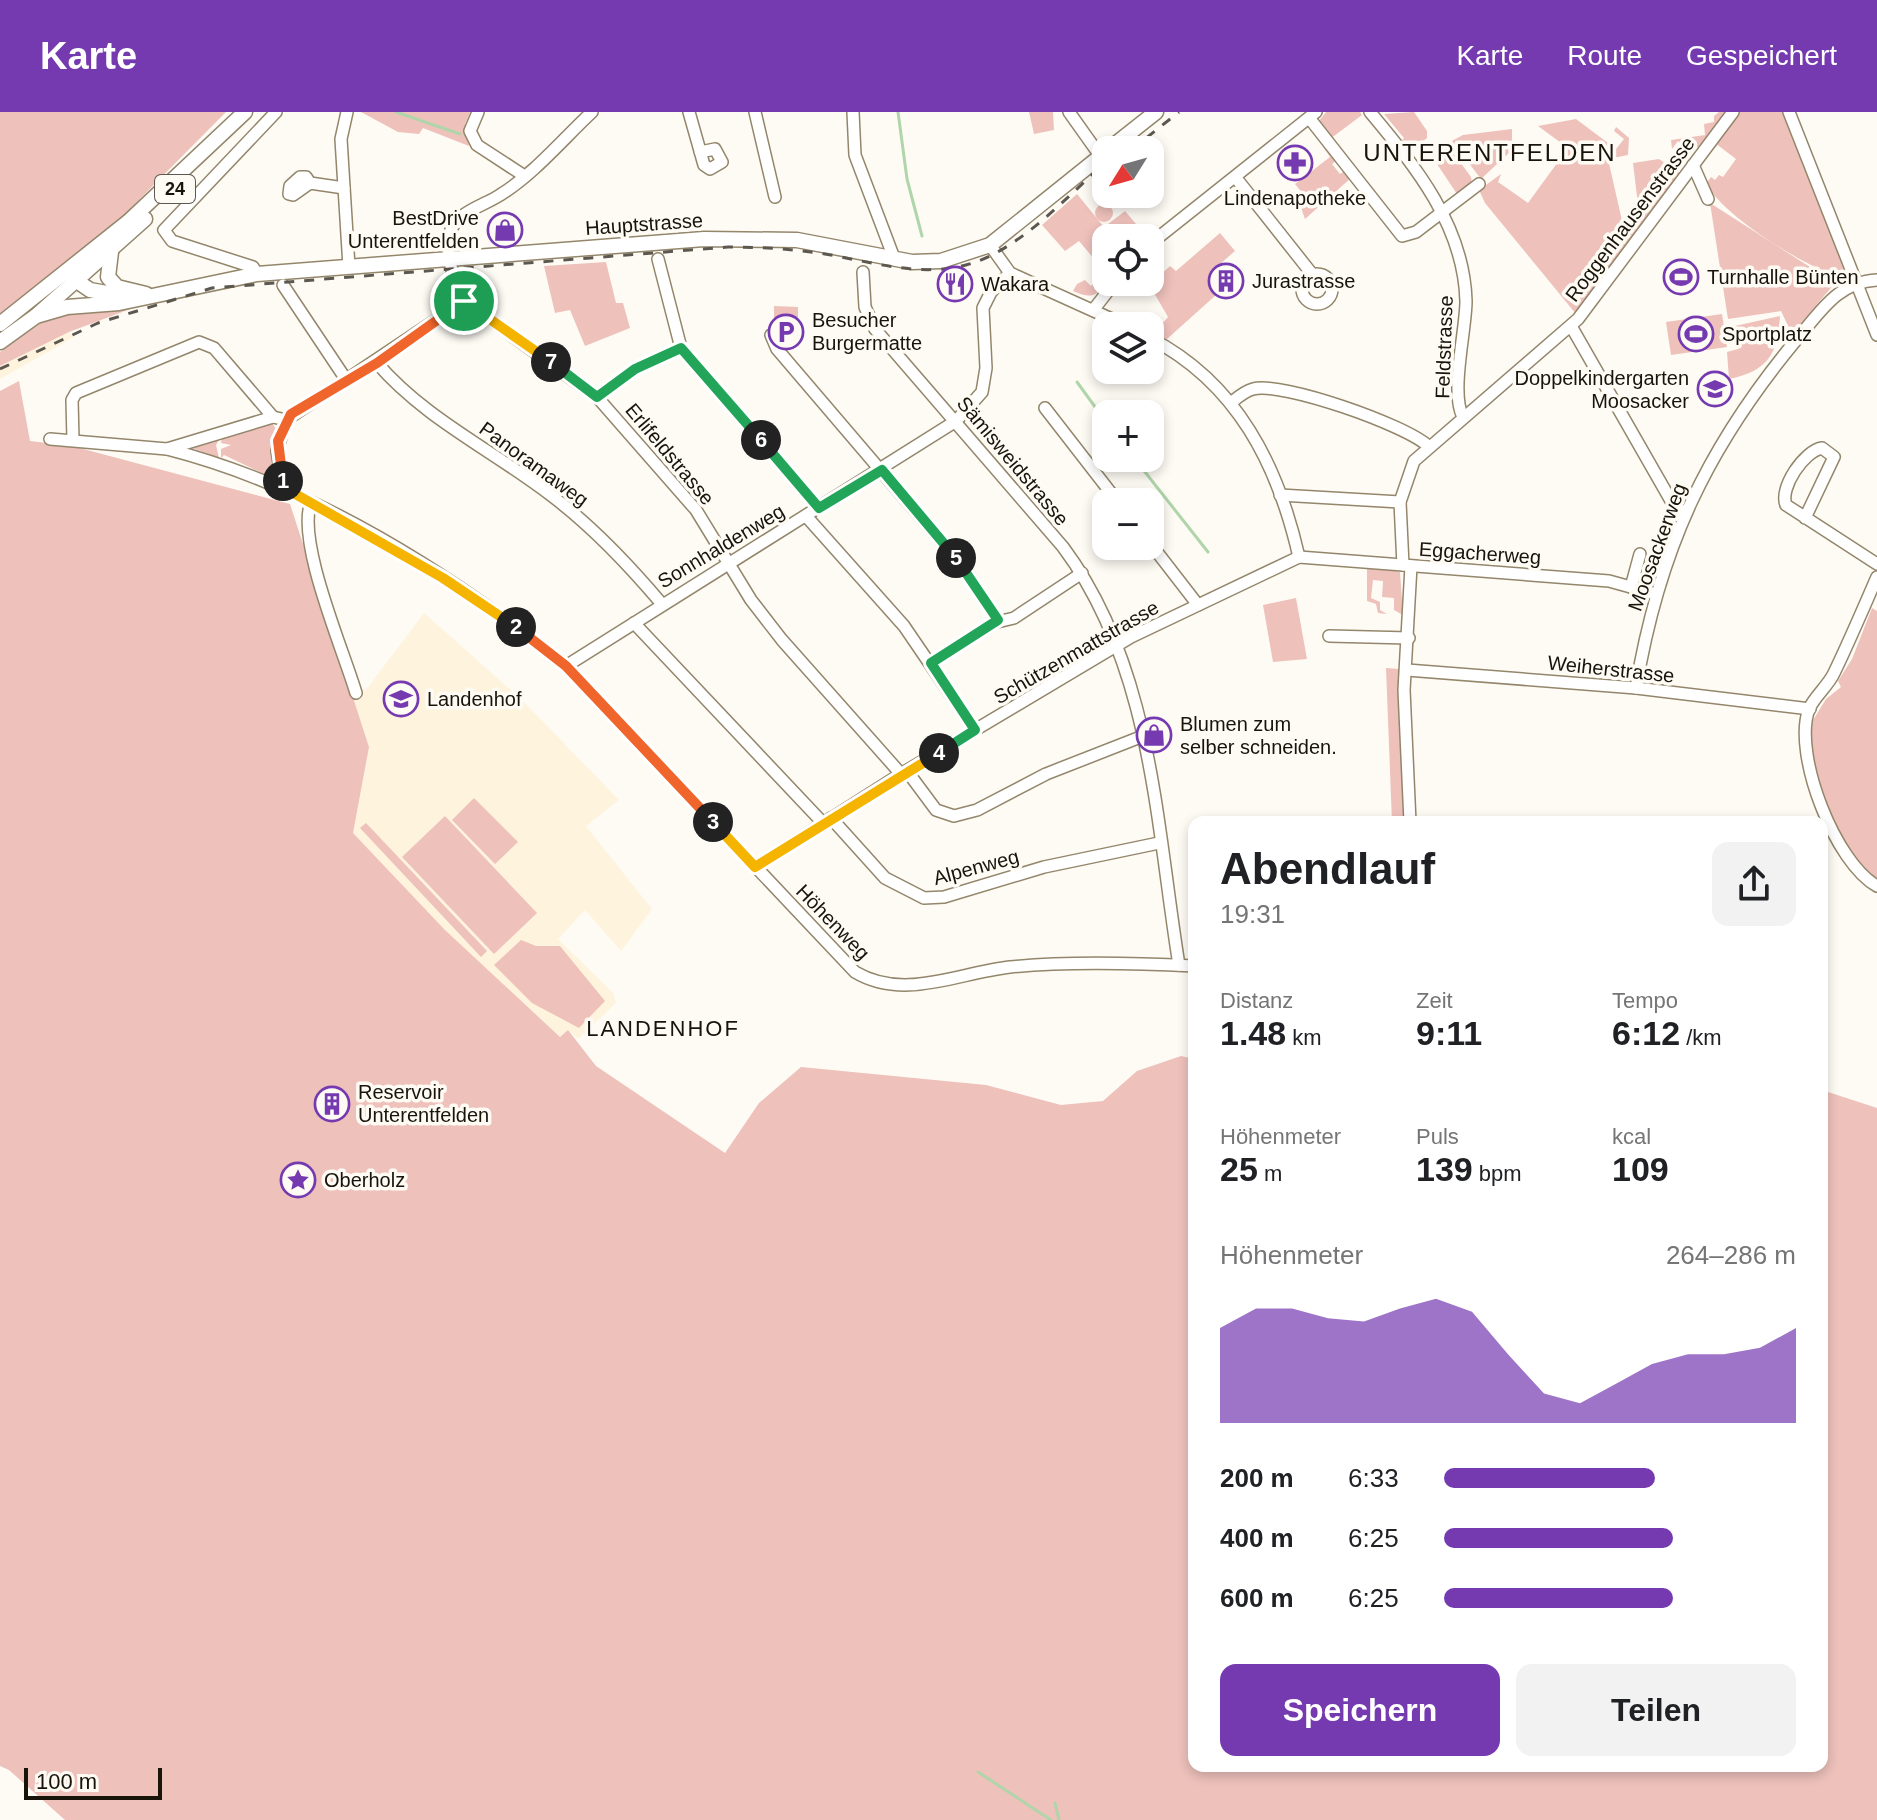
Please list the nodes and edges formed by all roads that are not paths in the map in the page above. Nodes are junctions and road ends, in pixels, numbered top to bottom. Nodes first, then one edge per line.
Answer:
1 (276, 112) edge
2 (347, 112) edge
3 (478, 112) edge
4 (592, 112) edge
5 (689, 112) edge
6 (755, 112) edge
7 (853, 112) edge
8 (1069, 112) edge
9 (1156, 112) edge
10 (1370, 112) edge
11 (1733, 112) edge
12 (1789, 112) edge
13 (1313, 116) edge
14 (240, 117) edge
15 (1126, 136) edge
16 (1092, 138) edge
17 (700, 152) dead end
18 (1092, 163) edge
19 (1693, 165) junction
20 (523, 175) junction
21 (1236, 178) junction
22 (310, 183) dead end
23 (1479, 184) dead end
24 (344, 188) junction
25 (775, 197) dead end
26 (1708, 199) dead end
27 (1443, 213) junction
28 (1164, 233) edge
29 (990, 245) junction
30 (111, 252) junction
31 (894, 258) junction
32 (658, 259) dead end
33 (452, 260) junction
34 (349, 267) junction
35 (863, 272) dead end
36 (1010, 273) junction
37 (257, 274) junction
38 (1312, 274) dead end
39 (71, 280) junction
40 (1877, 280) edge
41 (1856, 282) junction
42 (283, 285) dead end
43 (150, 295) junction
44 (1104, 296) edge
45 (464, 301) junction
46 (92, 304) junction
47 (1094, 309) junction
48 (1100, 312) edge
49 (36, 316) junction
50 (0, 324) edge
51 (1571, 326) junction
52 (771, 335) dead end
53 (1877, 335) edge
54 (0, 342) edge
55 (1164, 347) edge
56 (681, 348) junction
57 (377, 363) junction
58 (347, 381) junction
59 (597, 397) junction
60 (1232, 402) junction
61 (1045, 408) dead end
62 (273, 417) junction
63 (1463, 417) junction
64 (286, 420) junction
65 (956, 421) junction
66 (50, 439) dead end
67 (73, 440) junction
68 (1428, 446) junction
69 (167, 449) junction
70 (882, 470) junction
71 (283, 487) junction
72 (1107, 488) edge
73 (1280, 495) junction
74 (311, 502) junction
75 (1400, 502) junction
76 (819, 508) junction
77 (1684, 512) junction
78 (806, 516) junction
79 (1805, 518) junction
80 (1640, 554) dead end
81 (1299, 557) junction
82 (1163, 560) edge
83 (729, 564) junction
84 (1877, 564) edge
85 (1407, 565) junction
86 (1082, 573) junction
87 (1877, 577) edge
88 (1631, 587) junction
89 (1656, 594) junction
90 (661, 603) junction
91 (1198, 605) junction
92 (998, 620) junction
93 (634, 623) junction
94 (1329, 636) dead end
95 (1409, 638) junction
96 (1119, 644) junction
97 (931, 663) junction
98 (566, 666) junction
99 (1407, 670) junction
100 (1636, 688) junction
101 (356, 693) dead end
102 (1810, 709) junction
103 (975, 730) junction
104 (1143, 736) junction
105 (904, 772) junction
106 (1410, 816) edge
107 (1828, 816) edge
108 (1828, 817) edge
109 (827, 821) junction
110 (1159, 843) junction
111 (755, 867) junction
112 (1877, 886) edge
113 (1179, 965) junction
114 (1188, 966) edge

1 - 37 street
2 - 24 street
3 - 20 street
4 - 20 street
5 - 17 street
6 - 25 street
7 - 31 street
8 - 16 street
9 - 15 main road, Hauptstrasse
10 - 27 street, Feldstrasse
11 - 19 street, Roggenhausenstrasse
12 - 41 street
13 - 21 street
13 - 27 street
14 - 30 main road, 24
14 - 39 main road, 24
18 - 29 main road, Hauptstrasse
19 - 26 street
19 - 51 street, Roggenhausenstrasse
20 - 33 street
21 - 28 street
21 - 38 street
22 - 24 street
23 - 27 street
24 - 34 street
27 - 63 street, Feldstrasse
29 - 31 main road, Hauptstrasse
29 - 36 street
30 - 39 main road, 24
30 - 43 main road
31 - 33 main road, Hauptstrasse
32 - 56 street
33 - 34 main road, Hauptstrasse
33 - 45 street
34 - 37 main road, Hauptstrasse
35 - 65 street, Sämisweidstrasse
36 - 47 street
36 - 65 street, Sonnhaldenweg
37 - 43 main road, Hauptstrasse
39 - 43 main road
39 - 46 main road
39 - 49 main road, 24
39 - 50 main road, 24
40 - 41 street
41 - 53 street
41 - 77 street, Moosackerweg
42 - 58 street
43 - 46 main road
44 - 47 street
45 - 57 street
45 - 59 street, Erlifeldstrasse
46 - 49 main road
47 - 48 street
49 - 54 main road, 24
51 - 63 street, Roggenhausenstrasse
51 - 77 street
52 - 70 street
55 - 60 street
56 - 59 street
56 - 76 street
57 - 58 street
57 - 90 street, Panoramaweg
58 - 64 street
59 - 83 street, Erlifeldstrasse
60 - 68 street
60 - 73 street
61 - 72 street
62 - 64 street
62 - 67 street
62 - 69 street
63 - 68 street, Roggenhausenstrasse
64 - 71 street
65 - 70 street, Sonnhaldenweg
65 - 86 street, Sämisweidstrasse
66 - 67 street
67 - 69 street
68 - 75 street, Roggenhausenstrasse
69 - 71 street, Höhenweg
70 - 76 street, Sonnhaldenweg
70 - 92 street
71 - 74 street, Höhenweg
73 - 75 street
73 - 81 street
74 - 98 street, Höhenweg
74 - 101 street
75 - 85 street, Roggenhausenstrasse
76 - 78 street, Sonnhaldenweg
77 - 89 street, Moosackerweg
78 - 83 street, Sonnhaldenweg
78 - 97 street
79 - 79 street
79 - 84 street
80 - 88 street
81 - 85 street, Eggacherweg
81 - 91 street, Schützenmattstrasse
82 - 91 street
83 - 90 street, Sonnhaldenweg
83 - 105 street, Erlifeldstrasse
85 - 88 street, Eggacherweg
85 - 95 street, Roggenhausenstrasse
86 - 92 street
86 - 96 street, Sämisweidstrasse
87 - 102 street
88 - 89 street, Eggacherweg
89 - 100 street, Moosackerweg
90 - 93 street, Sonnhaldenweg
91 - 96 street, Schützenmattstrasse
92 - 97 street
93 - 98 street, Sonnhaldenweg
93 - 109 street, Alpenweg
94 - 95 street
95 - 99 street, Roggenhausenstrasse
96 - 103 street, Schützenmattstrasse
96 - 104 street, Sämisweidstrasse
97 - 103 street
98 - 111 street, Höhenweg
99 - 100 street, Weiherstrasse
99 - 106 street, Roggenhausenstrasse
100 - 102 street, Weiherstrasse
102 - 107 street
103 - 105 street, Schützenmattstrasse
104 - 105 street, Erlifeldstrasse
104 - 110 street, Sämisweidstrasse
105 - 109 street, Schützenmattstrasse
108 - 112 street
109 - 110 street, Alpenweg
109 - 111 street, Schützenmattstrasse
110 - 113 street, Sämisweidstrasse
111 - 113 street, Höhenweg
113 - 114 street, Höhenweg

